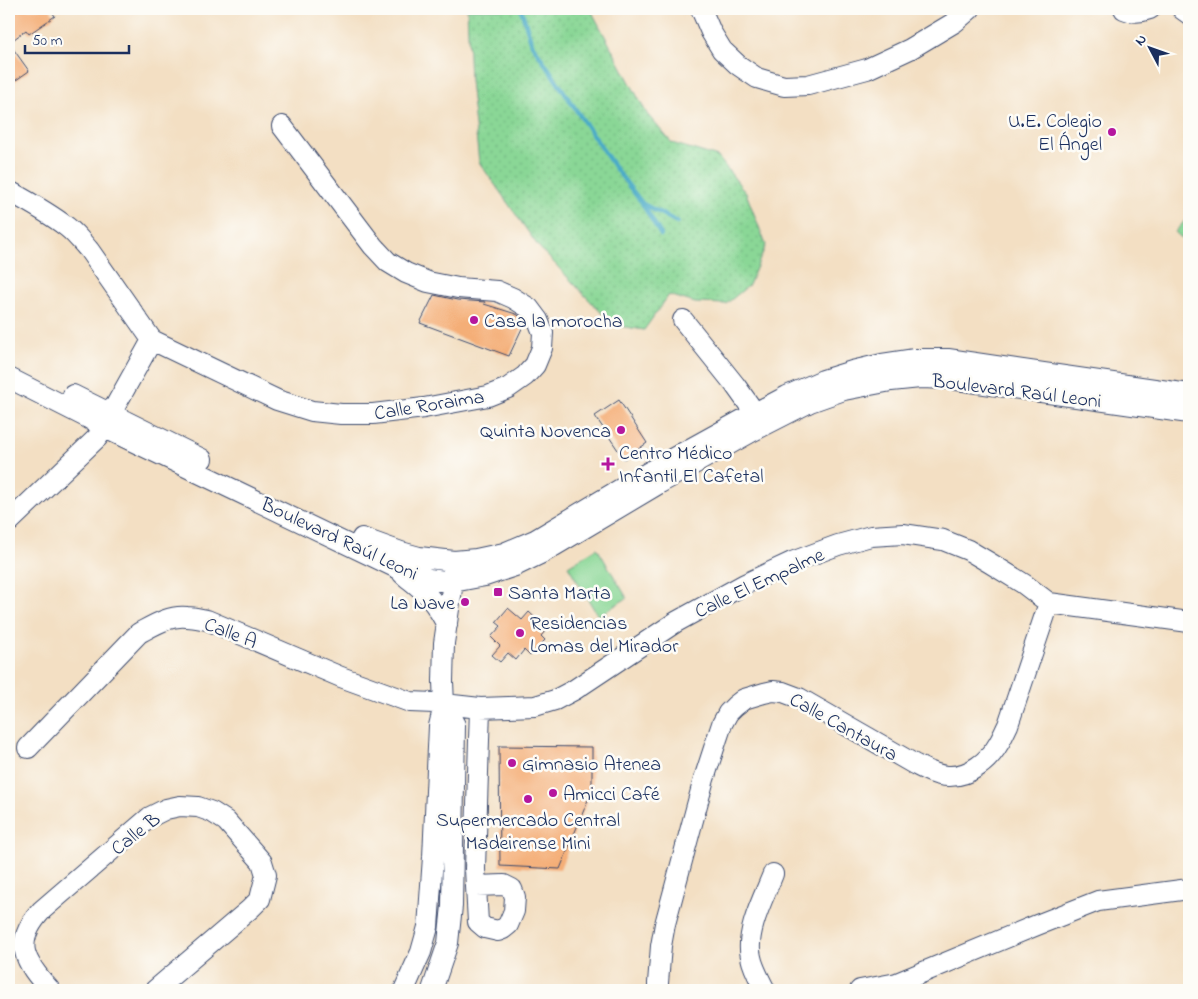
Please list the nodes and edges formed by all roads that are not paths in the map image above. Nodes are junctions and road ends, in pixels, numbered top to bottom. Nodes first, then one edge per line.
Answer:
1 (701, 9) edge
2 (970, 9) edge
3 (1124, 9) edge
4 (1150, 9) edge
5 (1182, 9) edge
6 (1189, 14) edge
7 (282, 126) dead end
8 (9, 191) edge
9 (683, 320) dead end
10 (152, 340) junction
11 (9, 363) edge
12 (9, 378) edge
13 (1189, 394) edge
14 (755, 412) junction
15 (1189, 413) edge
16 (107, 420) junction
17 (9, 522) edge
18 (454, 561) junction
19 (397, 568) junction
20 (453, 582) junction
21 (1049, 603) junction
22 (1189, 622) edge
23 (447, 625) junction
24 (444, 704) junction
25 (480, 708) junction
26 (28, 748) dead end
27 (452, 870) junction
28 (773, 874) dead end
29 (1189, 889) edge
30 (898, 987) edge
31 (50, 990) edge
32 (156, 990) edge
33 (404, 990) edge
34 (432, 990) edge
35 (658, 990) edge
36 (765, 990) edge
37 (860, 990) edge

1 - 2 street
3 - 4 street
5 - 6 street
7 - 10 street, Calle Roraima
8 - 10 street, Calle Roraima
9 - 14 street
10 - 16 street
11 - 16 street, Boulevard Raúl Leoni
12 - 16 street, Boulevard Raúl Leoni
13 - 14 street, Boulevard Raúl Leoni
14 - 18 street, Boulevard Raúl Leoni
15 - 20 street, Boulevard Raúl Leoni
16 - 17 street
16 - 18 street, Boulevard Raúl Leoni
16 - 19 street, Boulevard Raúl Leoni
18 - 20 street
19 - 20 street, Boulevard Raúl Leoni
19 - 23 street
20 - 23 street
21 - 22 street
21 - 25 street, Calle El Empalme
21 - 35 street, Calle Cantaura
23 - 24 street
24 - 25 street, Calle El Empalme
24 - 26 street, Calle A
24 - 27 street
24 - 33 street
25 - 27 street
27 - 34 street
28 - 36 street
29 - 30 street
30 - 37 street
31 - 32 street, Calle B

